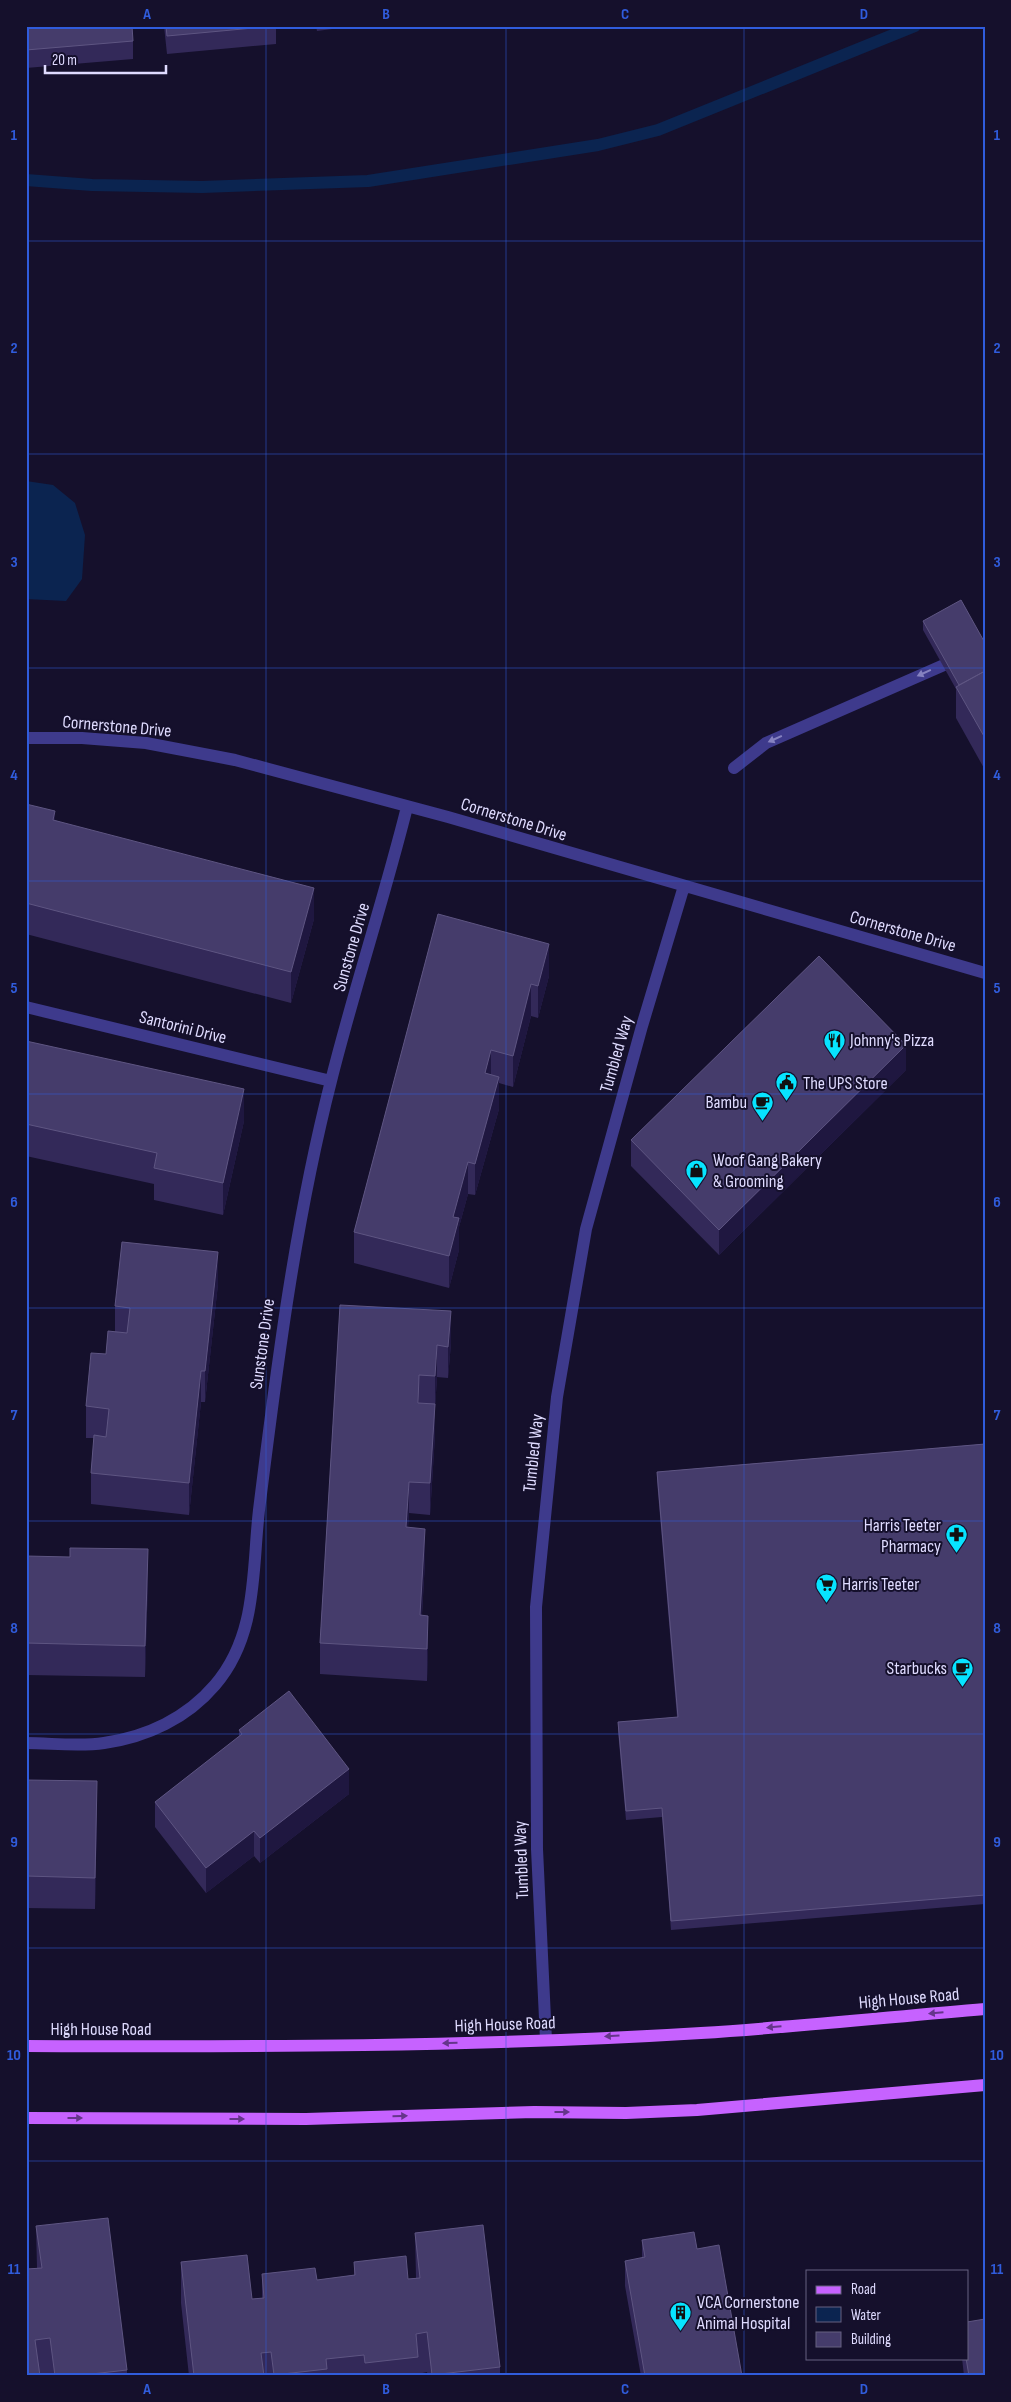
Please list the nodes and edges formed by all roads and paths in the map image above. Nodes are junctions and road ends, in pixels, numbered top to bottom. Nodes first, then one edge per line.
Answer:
1 (985, 646) edge
2 (26, 738) edge
3 (734, 768) dead end
4 (407, 807) junction
5 (684, 886) junction
6 (985, 973) edge
7 (26, 1007) edge
8 (331, 1081) junction
9 (26, 1744) edge
10 (985, 2009) edge
11 (546, 2040) junction
12 (26, 2046) edge
13 (985, 2085) edge
14 (26, 2118) edge

1 -> 3 street
2 - 4 street, Cornerstone Drive
4 - 5 street, Cornerstone Drive
4 - 8 street, Sunstone Drive
5 - 6 street, Cornerstone Drive
5 - 11 street, Tumbled Way
7 - 8 street, Santorini Drive
8 - 9 street, Sunstone Drive
10 -> 11 main road, High House Road
11 -> 12 main road, High House Road
14 -> 13 main road

